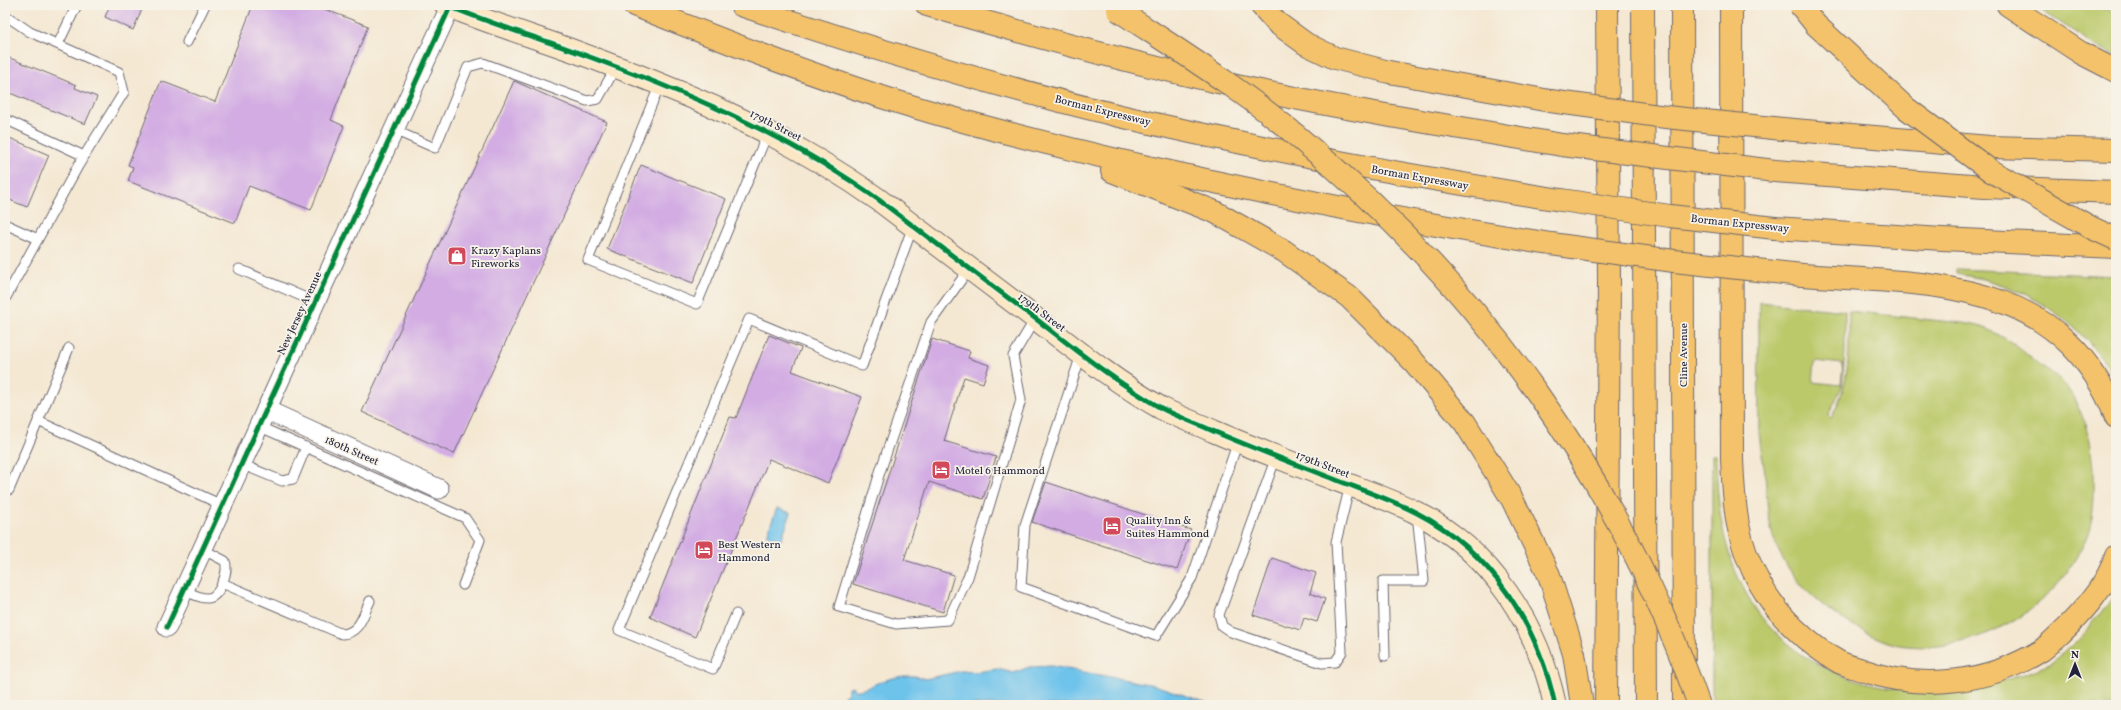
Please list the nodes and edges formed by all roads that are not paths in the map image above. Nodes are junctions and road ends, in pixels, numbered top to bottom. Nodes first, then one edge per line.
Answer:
1 (77, 5) edge
2 (205, 5) edge
3 (634, 5) edge
4 (742, 5) edge
5 (928, 5) edge
6 (1261, 5) edge
7 (1607, 5) edge
8 (1643, 5) edge
9 (1682, 5) edge
10 (1732, 5) edge
11 (1800, 5) edge
12 (2008, 5) edge
13 (448, 6) edge
14 (1113, 8) edge
15 (5, 15) edge
16 (187, 42) dead end
17 (58, 44) junction
18 (616, 67) junction
19 (2116, 71) edge
20 (660, 84) junction
21 (5, 119) edge
22 (394, 130) junction
23 (768, 132) junction
24 (1030, 140) junction
25 (2116, 150) edge
26 (84, 156) junction
27 (2116, 192) edge
28 (5, 224) edge
29 (913, 226) junction
30 (38, 239) junction
31 (2116, 239) edge
32 (2116, 247) edge
33 (239, 269) dead end
34 (969, 269) junction
35 (5, 299) edge
36 (315, 302) junction
37 (1035, 319) junction
38 (69, 348) dead end
39 (1082, 353) junction
40 (2116, 417) edge
41 (262, 418) junction
42 (38, 420) junction
43 (1238, 441) junction
44 (306, 447) junction
45 (1276, 457) junction
46 (241, 464) junction
47 (1350, 486) junction
48 (439, 489) dead end
49 (9, 490) dead end
50 (222, 505) junction
51 (1417, 513) junction
52 (202, 549) junction
53 (2116, 556) edge
54 (222, 583) junction
55 (463, 585) dead end
56 (184, 590) junction
57 (370, 601) dead end
58 (736, 614) dead end
59 (167, 627) dead end
60 (1384, 656) dead end
61 (1555, 705) edge
62 (1582, 705) edge
63 (1606, 705) edge
64 (1646, 705) edge
65 (1684, 705) edge
66 (1699, 705) edge

1 - 17 lane
2 - 16 lane
3 - 24 highway
4 - 32 highway, Borman Expressway, bridge
5 - 27 highway, bridge
6 - 25 highway, bridge
7 - 63 highway
8 - 64 highway
9 - 65 highway, Cline Avenue
10 - 53 highway
11 - 31 highway, bridge
12 - 19 highway
13 - 18 street, 179th Street
13 - 22 street, New Jersey Avenue
14 - 66 highway, bridge
15 - 17 lane
17 - 26 lane
18 - 20 street, 179th Street
18 - 22 lane
20 - 23 street, 179th Street
20 - 23 lane
21 - 26 lane
22 - 36 street, New Jersey Avenue
23 - 29 street, 179th Street
24 - 40 highway, bridge
24 - 62 highway
26 - 30 lane
28 - 30 lane
29 - 34 street, 179th Street
29 - 58 lane
30 - 35 lane
33 - 36 lane
34 - 37 street, 179th Street
34 - 37 lane
36 - 41 street, New Jersey Avenue
37 - 39 street, 179th Street
38 - 42 lane
39 - 43 street, 179th Street
39 - 43 lane
41 - 44 lane
41 - 46 street, New Jersey Avenue
41 - 48 street, 180th Street
42 - 49 lane
42 - 50 lane
43 - 45 street, 179th Street
44 - 46 lane
44 - 55 lane
45 - 47 street, 179th Street
45 - 47 lane
46 - 50 street, New Jersey Avenue
47 - 51 street, 179th Street
50 - 52 street, New Jersey Avenue
51 - 60 lane
51 - 61 street, 179th Street
52 - 54 lane
52 - 56 street, New Jersey Avenue
54 - 56 lane
54 - 57 lane
56 - 59 street, New Jersey Avenue

